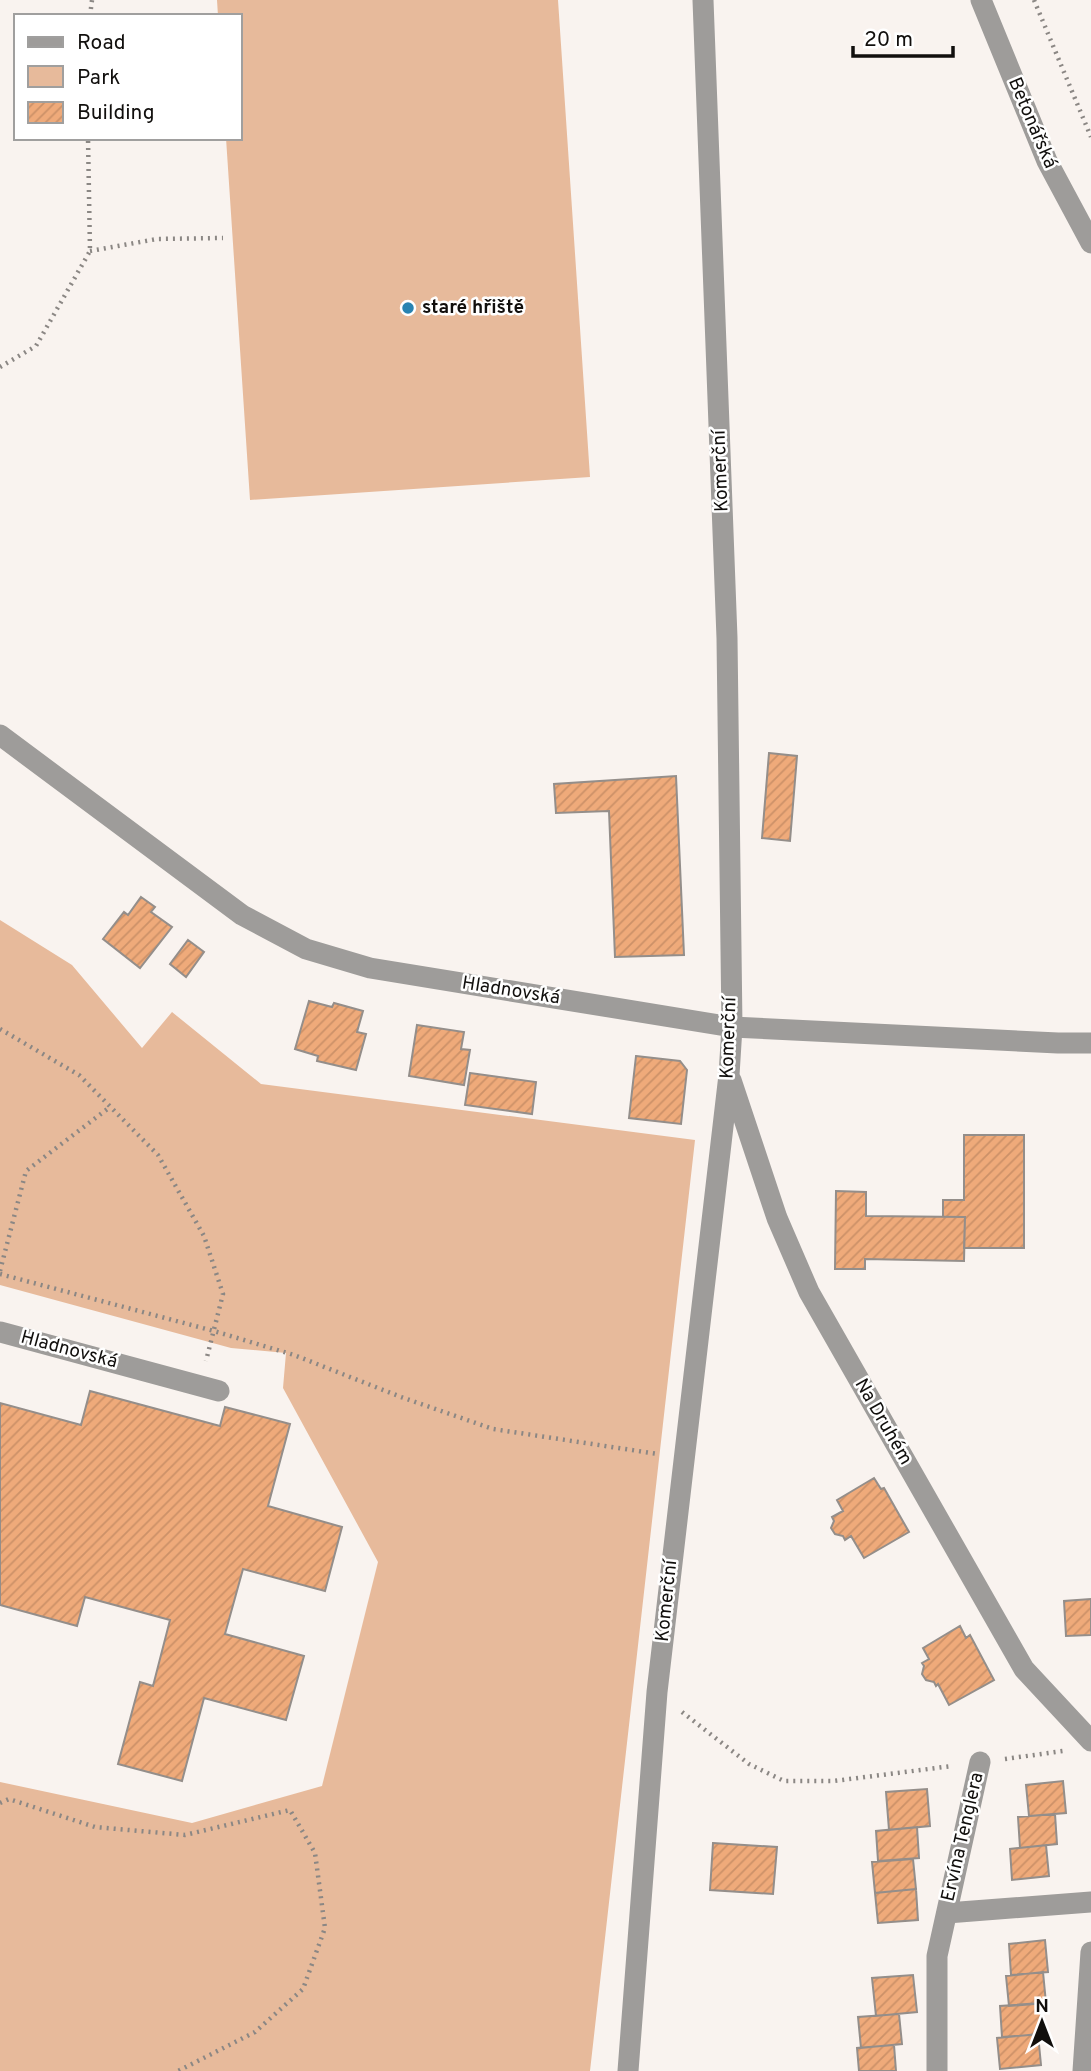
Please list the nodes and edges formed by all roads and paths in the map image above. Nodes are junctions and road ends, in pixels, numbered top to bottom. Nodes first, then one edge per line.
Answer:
1 (703, 0) edge
2 (981, 0) edge
3 (1034, 0) edge
4 (1091, 137) edge
5 (88, 140) edge
6 (223, 238) dead end
7 (1091, 243) edge
8 (90, 251) junction
9 (0, 367) edge
10 (0, 735) edge
11 (732, 1027) junction
12 (0, 1029) edge
13 (1091, 1042) edge
14 (729, 1075) junction
15 (110, 1107) junction
16 (0, 1272) edge
17 (214, 1331) junction
18 (0, 1332) edge
19 (210, 1388) joint
20 (683, 1458) junction
21 (657, 1692) junction
22 (1091, 1741) edge
23 (1063, 1751) dead end
24 (980, 1762) junction
25 (0, 1803) edge
26 (1091, 1902) edge
27 (947, 1913) junction
28 (1091, 1952) edge
29 (178, 2071) edge
30 (628, 2071) edge
31 (937, 2071) edge
32 (1083, 2071) edge

1 - 11 street, Komerční
2 - 7 street, Betonářská
3 - 4 path
5 - 8 path
6 - 8 path
8 - 9 path
10 - 11 street, Hladnovská
11 - 13 street, Hladnovská
11 - 14 street, Komerční
12 - 15 path
14 - 20 street, Komerční
14 - 22 street, Na Druhém
15 - 16 path
15 - 17 path
16 - 17 path
17 - 19 path
17 - 20 path
18 - 19 street, Hladnovská
20 - 21 street, Komerční
21 - 24 path
21 - 30 street, Komerční
23 - 24 path
24 - 27 street, Ervína Tenglera
25 - 29 path
26 - 27 street, Ervína Tenglera
27 - 31 street, Ervína Tenglera
28 - 32 street

